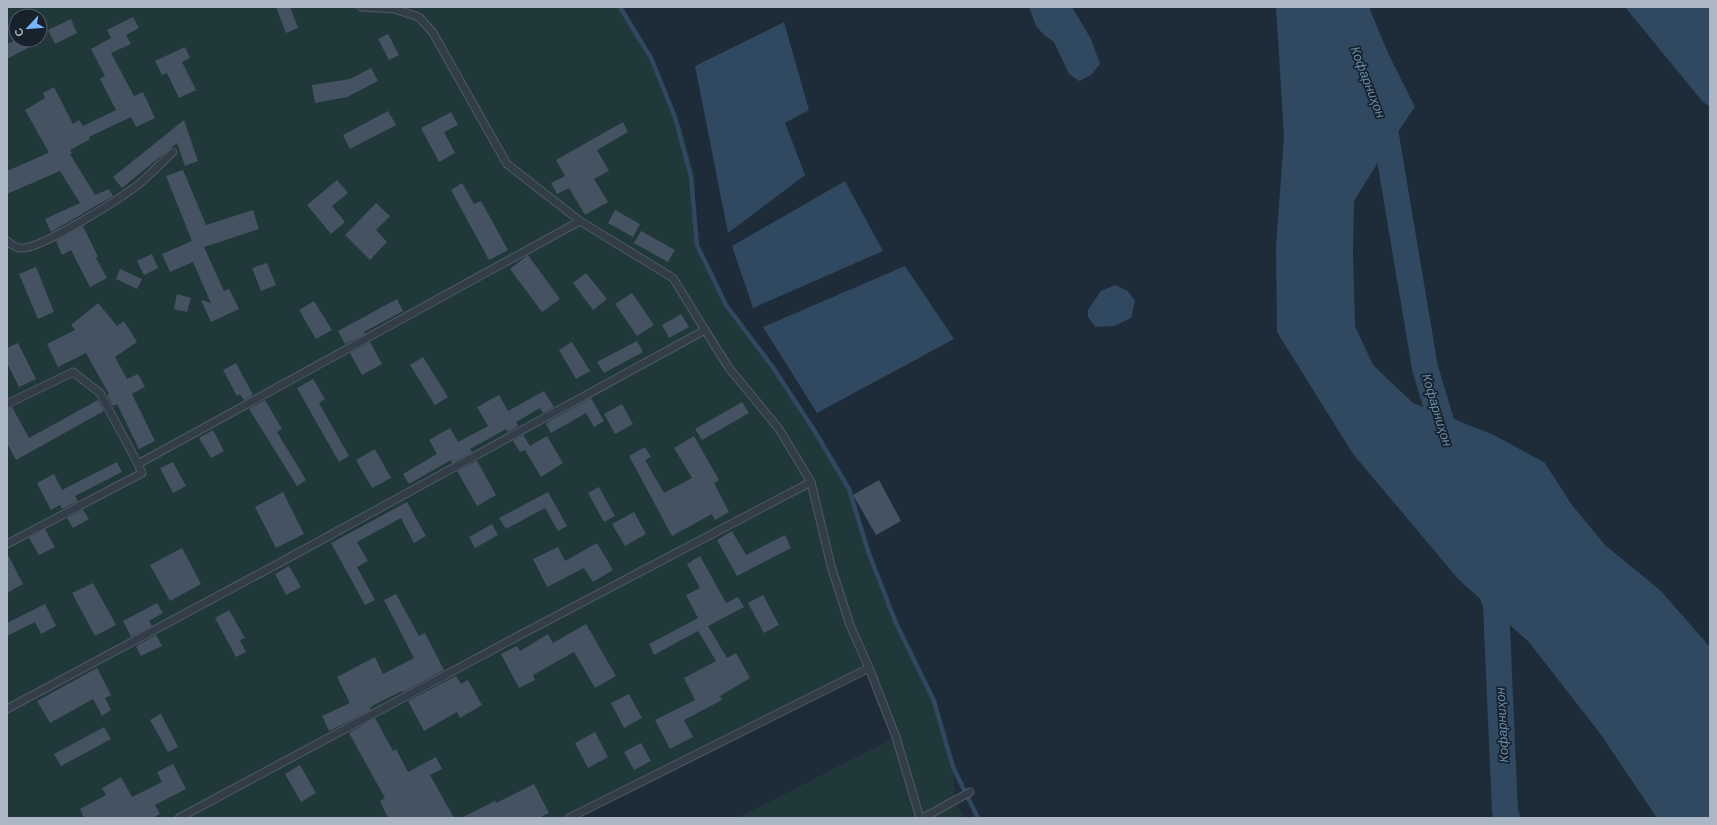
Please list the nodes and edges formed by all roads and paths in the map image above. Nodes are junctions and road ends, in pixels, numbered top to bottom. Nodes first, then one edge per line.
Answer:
1 (361, 7) edge
2 (173, 152) dead end
3 (580, 221) junction
4 (7, 241) edge
5 (705, 330) junction
6 (7, 404) edge
7 (138, 464) junction
8 (811, 482) junction
9 (7, 544) edge
10 (869, 668) junction
11 (7, 710) edge
12 (970, 792) dead end
13 (179, 818) edge
14 (569, 818) edge
15 (920, 818) edge
16 (923, 818) edge

1 - 3 lane
2 - 4 lane
3 - 5 lane
3 - 7 lane
5 - 8 lane
5 - 11 lane
6 - 7 lane
7 - 9 lane
8 - 10 lane
8 - 13 lane
10 - 14 lane
10 - 15 lane
12 - 16 lane

